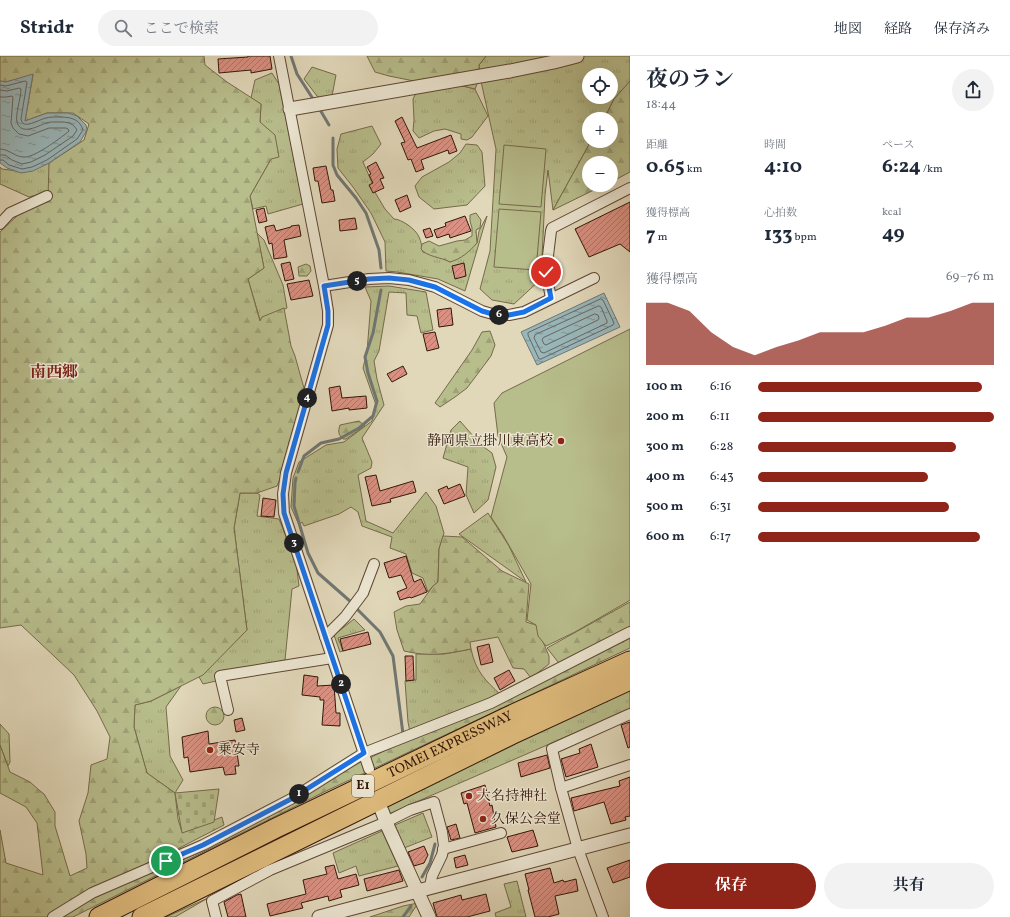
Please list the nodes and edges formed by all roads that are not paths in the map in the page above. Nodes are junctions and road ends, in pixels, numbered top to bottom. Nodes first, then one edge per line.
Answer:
1 (279, 56) edge
2 (577, 56) edge
3 (290, 109) junction
4 (630, 188) edge
5 (47, 196) dead end
6 (0, 224) edge
7 (594, 278) dead end
8 (324, 286) junction
9 (551, 298) junction
10 (374, 564) dead end
11 (630, 632) edge
12 (325, 637) junction
13 (630, 651) edge
14 (332, 658) junction
15 (630, 661) edge
16 (630, 680) edge
17 (228, 710) dead end
18 (630, 714) edge
19 (507, 717) junction
20 (364, 753) junction
21 (630, 765) edge
22 (369, 769) dead end
23 (561, 788) junction
24 (384, 816) junction
25 (501, 833) dead end
26 (630, 835) edge
27 (443, 849) junction
28 (578, 849) junction
29 (430, 887) junction
30 (416, 891) junction
31 (53, 917) edge
32 (99, 917) edge
33 (142, 917) edge
34 (216, 917) edge
35 (319, 917) edge
36 (429, 917) edge
37 (603, 917) edge

1 - 3 street
2 - 3 street
3 - 8 street
4 - 9 street
5 - 6 street
7 - 9 street
8 - 9 street
8 - 12 street
10 - 12 street
11 - 20 street
12 - 14 street
13 - 19 highway
14 - 17 street
14 - 20 street
15 - 19 highway, TOMEI EXPRESSWAY / E1
16 - 33 highway, TOMEI EXPRESSWAY / E1
18 - 23 street
19 - 32 highway, TOMEI EXPRESSWAY / E1
20 - 22 street
20 - 31 street
21 - 23 street
23 - 28 street
24 - 27 street
24 - 30 street
24 - 34 street
25 - 27 street
26 - 28 street
27 - 29 street
28 - 29 street
28 - 37 street
29 - 30 street
30 - 35 street
30 - 36 street

